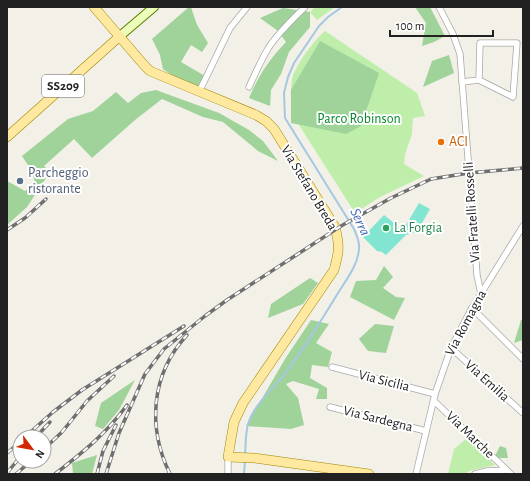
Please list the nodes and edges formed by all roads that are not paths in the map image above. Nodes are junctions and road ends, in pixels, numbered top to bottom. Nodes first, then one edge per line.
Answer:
1 (94, 7) edge
2 (154, 7) edge
3 (247, 7) edge
4 (305, 7) edge
5 (439, 7) edge
6 (120, 36) junction
7 (480, 80) junction
8 (462, 82) junction
9 (249, 87) dead end
10 (199, 92) junction
11 (7, 136) edge
12 (523, 226) edge
13 (481, 294) junction
14 (472, 308) junction
15 (450, 348) junction
16 (523, 359) edge
17 (332, 367) dead end
18 (436, 394) junction
19 (434, 401) junction
20 (330, 407) dead end
21 (523, 413) edge
22 (426, 431) junction
23 (228, 457) junction
24 (508, 472) edge
25 (228, 474) edge
26 (369, 474) edge
27 (416, 474) edge
28 (475, 474) edge

1 - 6 main road, Via Stefano Breda
2 - 6 street
3 - 10 street
4 - 9 street
5 - 8 street, Via Fratelli Rosselli
6 - 10 main road, Via Stefano Breda
6 - 11 main road, SS209
7 - 7 street
7 - 8 street
8 - 13 street, Via Fratelli Rosselli
10 - 23 main road, Via Stefano Breda
12 - 13 street, Via Romagna
13 - 14 street, Via Romagna
14 - 15 street, Via Romagna
14 - 16 street
15 - 18 street, Via Romagna
15 - 21 street, Via Emilia
17 - 18 street, Via Sicilia
18 - 19 street, Via Romagna
19 - 22 street, Via Romagna
19 - 24 street, Via Marche
20 - 22 street, Via Sardegna
22 - 27 street, Via Romagna
23 - 25 street, Via Stefano Breda
23 - 26 main road
24 - 28 street, Via Marche

